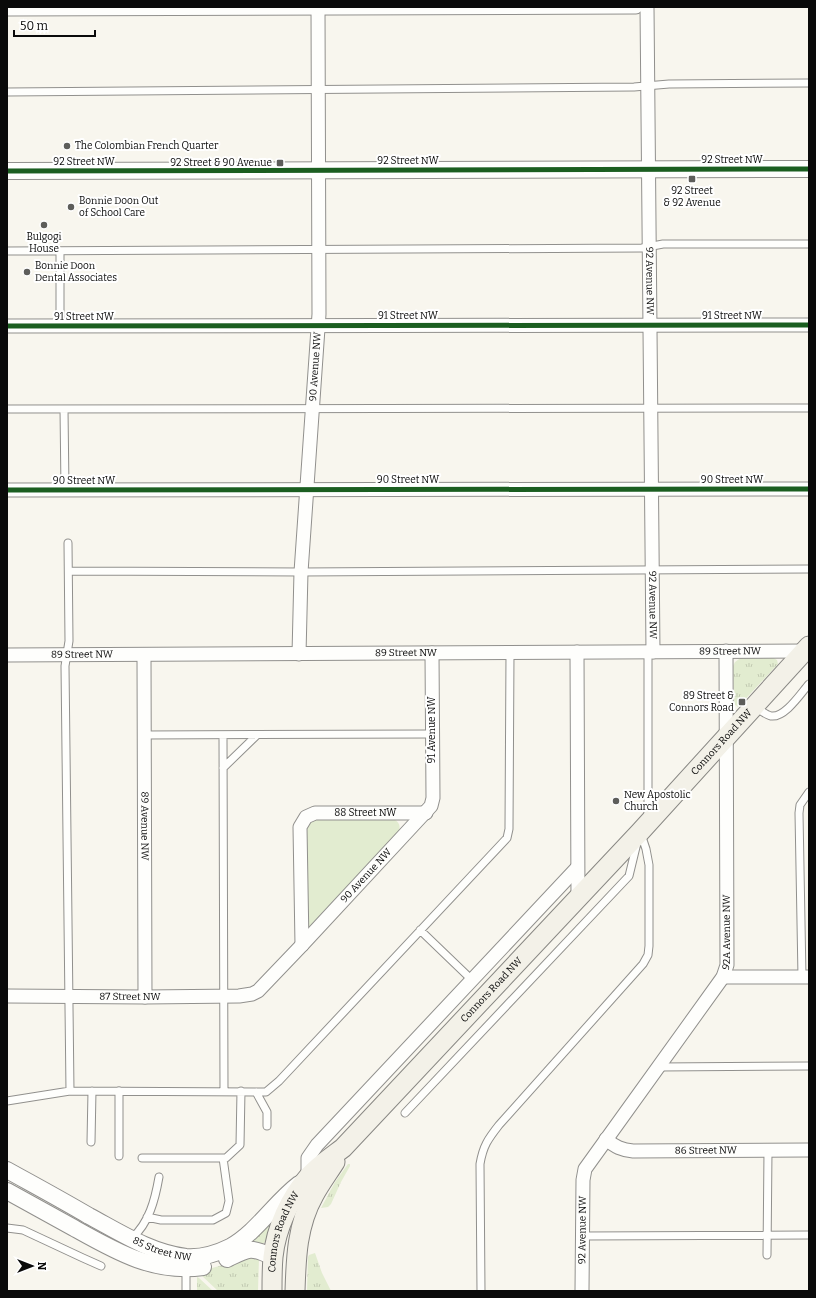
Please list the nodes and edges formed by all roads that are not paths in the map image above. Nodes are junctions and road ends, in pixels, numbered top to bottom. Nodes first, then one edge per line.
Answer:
1 (636, 7) edge
2 (647, 7) edge
3 (318, 8) edge
4 (7, 9) edge
5 (809, 83) edge
6 (648, 85) junction
7 (318, 90) junction
8 (7, 92) edge
9 (809, 169) edge
10 (318, 170) junction
11 (649, 170) junction
12 (7, 171) edge
13 (809, 244) edge
14 (650, 246) junction
15 (318, 249) junction
16 (7, 251) edge
17 (60, 251) junction
18 (651, 325) junction
19 (809, 325) edge
20 (7, 326) edge
21 (60, 326) junction
22 (318, 326) junction
23 (312, 408) junction
24 (809, 408) edge
25 (7, 409) edge
26 (64, 409) junction
27 (652, 409) junction
28 (306, 489) junction
29 (652, 489) junction
30 (809, 489) edge
31 (7, 490) edge
32 (65, 490) junction
33 (68, 543) dead end
34 (653, 569) junction
35 (809, 569) edge
36 (69, 571) junction
37 (301, 572) junction
38 (807, 648) edge
39 (726, 651) junction
40 (577, 652) junction
41 (651, 652) junction
42 (432, 653) junction
43 (510, 653) junction
44 (67, 654) junction
45 (299, 654) junction
46 (7, 655) edge
47 (144, 655) junction
48 (809, 684) edge
49 (754, 706) junction
50 (257, 734) junction
51 (432, 734) junction
52 (144, 735) junction
53 (223, 735) junction
54 (726, 737) junction
55 (223, 768) junction
56 (809, 792) edge
57 (428, 810) junction
58 (644, 827) junction
59 (577, 868) junction
60 (578, 898) junction
61 (420, 930) junction
62 (302, 945) junction
63 (723, 977) junction
64 (806, 977) edge
65 (472, 980) junction
66 (252, 994) joint
67 (7, 996) edge
68 (224, 996) junction
69 (70, 997) junction
70 (144, 997) junction
71 (809, 1066) edge
72 (658, 1067) junction
73 (70, 1091) junction
74 (92, 1091) junction
75 (119, 1091) junction
76 (224, 1091) junction
77 (240, 1091) junction
78 (256, 1092) junction
79 (7, 1101) edge
80 (405, 1113) dead end
81 (267, 1126) dead end
82 (606, 1139) junction
83 (92, 1142) dead end
84 (343, 1148) junction
85 (809, 1150) edge
86 (768, 1151) junction
87 (119, 1156) dead end
88 (142, 1158) dead end
89 (223, 1158) junction
90 (585, 1169) joint
91 (7, 1170) edge
92 (308, 1177) junction
93 (159, 1178) dead end
94 (7, 1191) edge
95 (294, 1197) junction
96 (25, 1201) junction
97 (7, 1203) edge
98 (147, 1217) junction
99 (7, 1228) edge
100 (767, 1235) junction
101 (809, 1235) edge
102 (583, 1236) junction
103 (131, 1239) junction
104 (767, 1255) dead end
105 (273, 1257) junction
106 (186, 1262) junction
107 (101, 1266) dead end
108 (275, 1288) edge
109 (186, 1291) edge
110 (295, 1291) edge
111 (481, 1291) edge
112 (582, 1291) edge

1 - 3 street
2 - 6 street, 92 Avenue NW
3 - 4 street
3 - 7 street, 90 Avenue NW
5 - 6 lane
6 - 7 lane
6 - 11 street, 92 Avenue NW
7 - 8 lane
7 - 10 street, 90 Avenue NW
9 - 11 street, 92 Street NW
10 - 11 street, 92 Street NW
10 - 12 street, 92 Street NW
10 - 15 street, 90 Avenue NW
11 - 14 street, 92 Avenue NW
13 - 14 lane
14 - 15 lane
14 - 18 street, 92 Avenue NW
15 - 17 lane
15 - 22 street, 90 Avenue NW
16 - 17 lane
17 - 21 lane
18 - 19 street, 91 Street NW
18 - 22 street, 91 Street NW
18 - 27 street, 92 Avenue NW
20 - 21 street, 91 Street NW
21 - 22 street, 91 Street NW
22 - 23 street, 90 Avenue NW
23 - 26 lane
23 - 27 lane
23 - 28 street, 90 Avenue NW
24 - 27 lane
25 - 26 lane
26 - 32 lane
27 - 29 street, 92 Avenue NW
28 - 29 street, 90 Street NW
28 - 32 street, 90 Street NW
28 - 37 street, 90 Avenue NW
29 - 30 street, 90 Street NW
29 - 34 street, 92 Avenue NW
31 - 32 street, 90 Street NW
33 - 36 lane
34 - 35 lane
34 - 37 lane
34 - 41 street, 92 Avenue NW
36 - 37 lane
36 - 44 lane
37 - 45 street, 90 Avenue NW
38 - 39 street, 89 Street NW
38 - 49 main road, Connors Road NW
39 - 41 street, 89 Street NW
39 - 54 street, 92A Avenue NW
40 - 41 street, 89 Street NW
40 - 43 street, 89 Street NW
40 - 59 street
41 - 58 lane
42 - 43 street, 89 Street NW
42 - 45 street, 89 Street NW
42 - 51 street, 91 Avenue NW
43 - 61 lane
44 - 46 street, 89 Street NW
44 - 47 street, 89 Street NW
44 - 69 lane
45 - 47 street, 89 Street NW
47 - 52 street, 89 Avenue NW
48 - 49 lane, Connors Road NW
49 - 54 main road, Connors Road NW
50 - 51 lane
50 - 53 lane
50 - 55 lane
51 - 57 street, 91 Avenue NW
52 - 53 lane
52 - 70 street, 89 Avenue NW
53 - 55 lane
54 - 58 main road, Connors Road NW
54 - 63 street, 92A Avenue NW
55 - 68 lane
56 - 64 lane
57 - 62 street, 90 Avenue NW
57 - 62 street, 88 Street NW
58 - 60 main road, Connors Road NW
58 - 80 lane, Connors Road NW
58 - 111 lane
59 - 60 street
59 - 65 street, Connors Road NW
60 - 84 main road, Connors Road NW
61 - 65 lane
61 - 78 lane
62 - 66 street, 90 Avenue NW
63 - 64 street
63 - 72 street, 92A Avenue NW
65 - 92 street, Connors Road NW
66 - 68 street, 87 Street NW
67 - 69 street, 87 Street NW
68 - 70 street, 87 Street NW
68 - 76 lane
69 - 70 street, 87 Street NW
69 - 73 lane
71 - 72 lane
72 - 82 street, 92A Avenue NW
73 - 74 lane
73 - 79 lane
74 - 75 lane
74 - 83 lane
75 - 76 lane
75 - 87 lane
76 - 77 lane
77 - 78 lane
77 - 89 lane
78 - 81 lane
82 - 86 street, 86 Street NW
82 - 90 street, 92A Avenue NW
84 - 92 main road, Connors Road NW
84 - 110 main road, Connors Road NW
85 - 86 street, 86 Street NW
86 - 100 lane
88 - 89 lane
89 - 98 lane
90 - 102 street, 92 Avenue NW
91 - 103 street, 85 Street NW
92 - 95 main road, Connors Road NW
92 - 106 street, 85 Street NW
93 - 98 lane
94 - 96 street, 85 Street NW
95 - 105 main road, Connors Road NW
95 - 108 main road
96 - 97 street
96 - 106 street, 85 Street NW
98 - 103 lane
99 - 107 lane
100 - 101 lane
100 - 102 lane
100 - 104 lane
102 - 112 street, 92 Avenue NW
103 - 106 street, 85 Street NW
105 - 106 street, 85 Street NW
105 - 108 main road, Connors Road NW
106 - 109 lane

